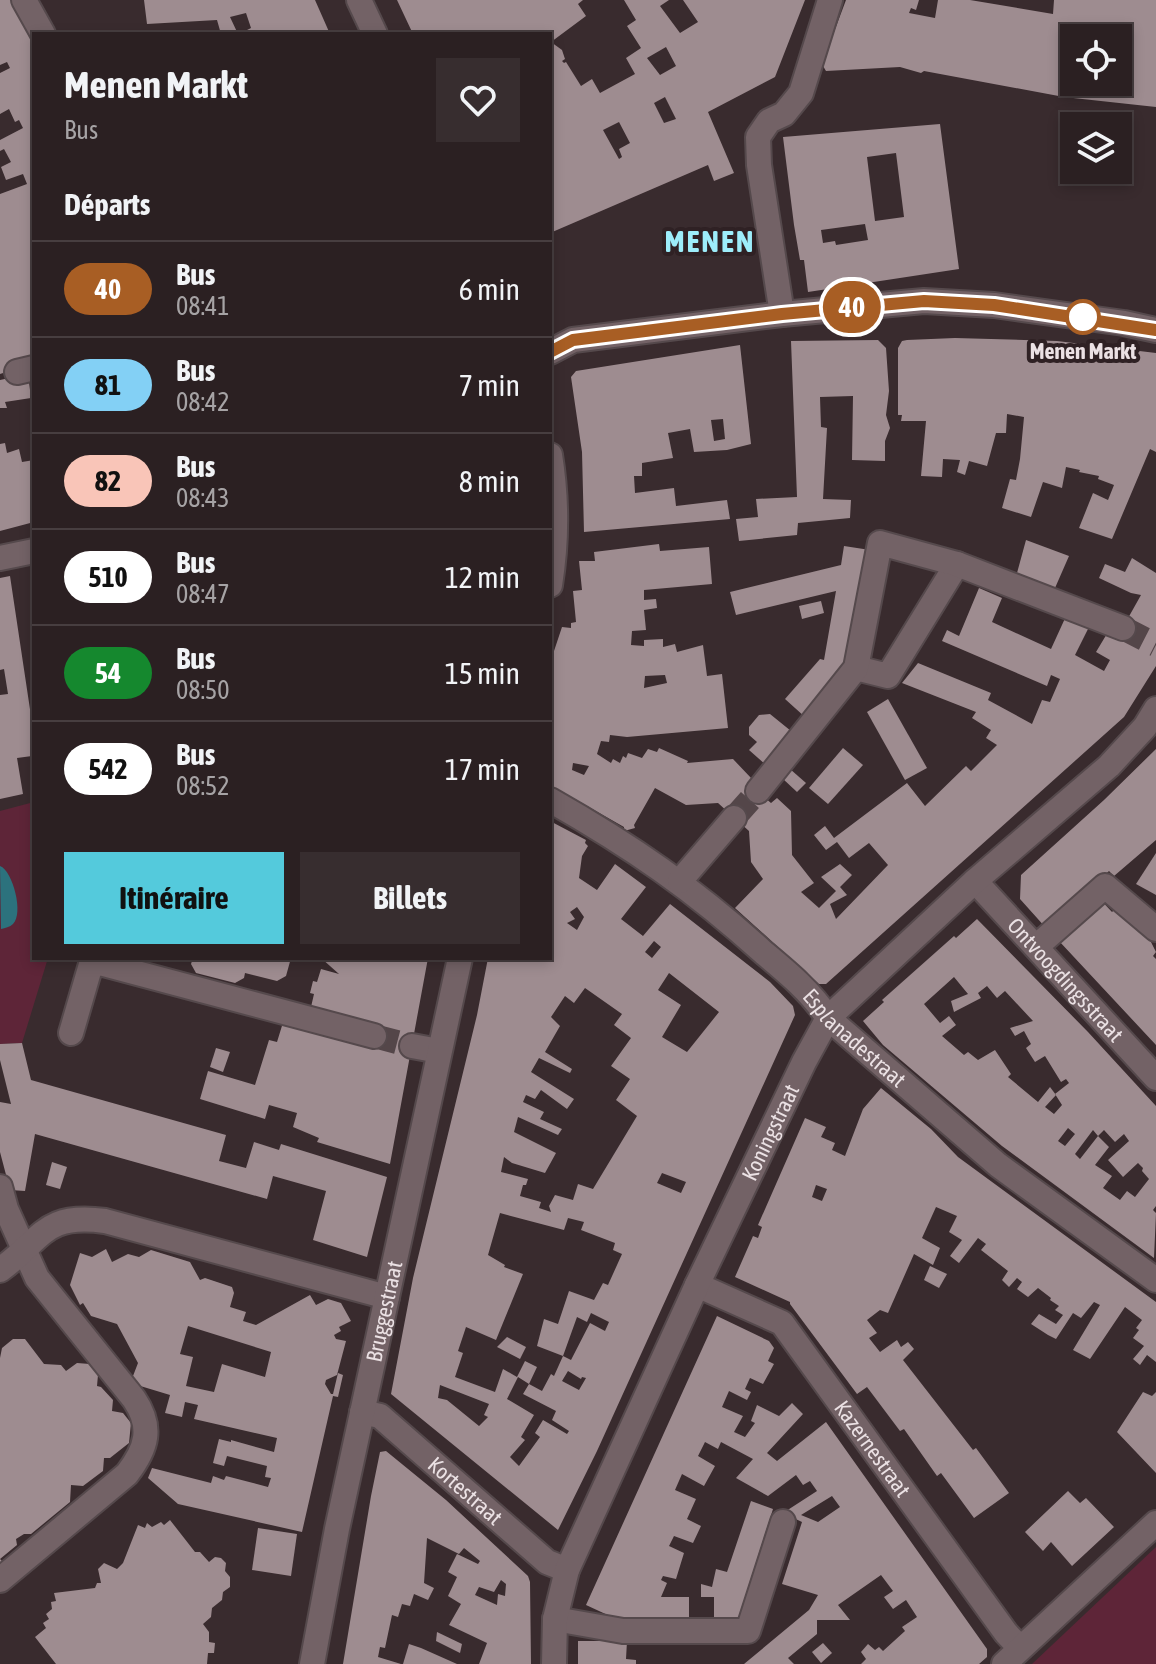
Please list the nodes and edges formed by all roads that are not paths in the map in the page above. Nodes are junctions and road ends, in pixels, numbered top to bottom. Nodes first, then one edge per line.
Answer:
1 (24, 0) edge
2 (359, 0) edge
3 (830, 0) edge
4 (42, 32) edge
5 (374, 32) edge
6 (782, 314) junction
7 (1156, 330) edge
8 (552, 351) edge
9 (552, 467) edge
10 (32, 551) edge
11 (0, 558) edge
12 (957, 564) junction
13 (552, 572) edge
14 (1123, 628) tunnel mouth
15 (856, 668) junction
16 (1156, 709) edge
17 (758, 791) tunnel mouth
18 (552, 801) edge
19 (734, 818) tunnel mouth
20 (680, 881) junction
21 (975, 881) junction
22 (1156, 929) edge
23 (1037, 946) junction
24 (460, 960) edge
25 (828, 1018) junction
26 (71, 1033) dead end
27 (374, 1036) tunnel mouth
28 (412, 1046) tunnel mouth
29 (439, 1051) junction
30 (1156, 1078) edge
31 (0, 1187) edge
32 (24, 1249) junction
33 (0, 1270) edge
34 (1156, 1280) edge
35 (697, 1285) junction
36 (387, 1297) junction
37 (362, 1412) junction
38 (783, 1522) dead end
39 (1156, 1523) edge
40 (567, 1570) junction
41 (0, 1580) edge
42 (555, 1619) junction
43 (1012, 1656) edge
44 (312, 1664) edge
45 (554, 1664) edge

1 - 4 street
2 - 5 street
3 - 6 street
6 - 7 street
6 - 8 street
9 - 13 street
10 - 11 street
12 - 14 street
12 - 15 street
12 - 15 street
15 - 17 street
16 - 21 street, Koningstraat
18 - 20 street, Esplanadestraat
19 - 20 street
20 - 25 street, Esplanadestraat
21 - 23 street, Ontvoogdingsstraat
21 - 25 street, Koningstraat
22 - 23 street
23 - 30 street, Ontvoogdingsstraat
24 - 29 street, Bruggestraat
25 - 34 street, Esplanadestraat
25 - 35 street, Koningstraat
26 - 27 street
28 - 29 street
29 - 36 street, Bruggestraat
31 - 32 street
32 - 33 street
32 - 36 street
32 - 41 street
35 - 40 street, Koningstraat
35 - 43 street, Kazernestraat
36 - 37 street, Bruggestraat
37 - 40 street, Kortestraat
37 - 44 street, Bruggestraat
38 - 42 street
39 - 43 street
40 - 42 street, Koningstraat
42 - 45 street, Koningstraat

